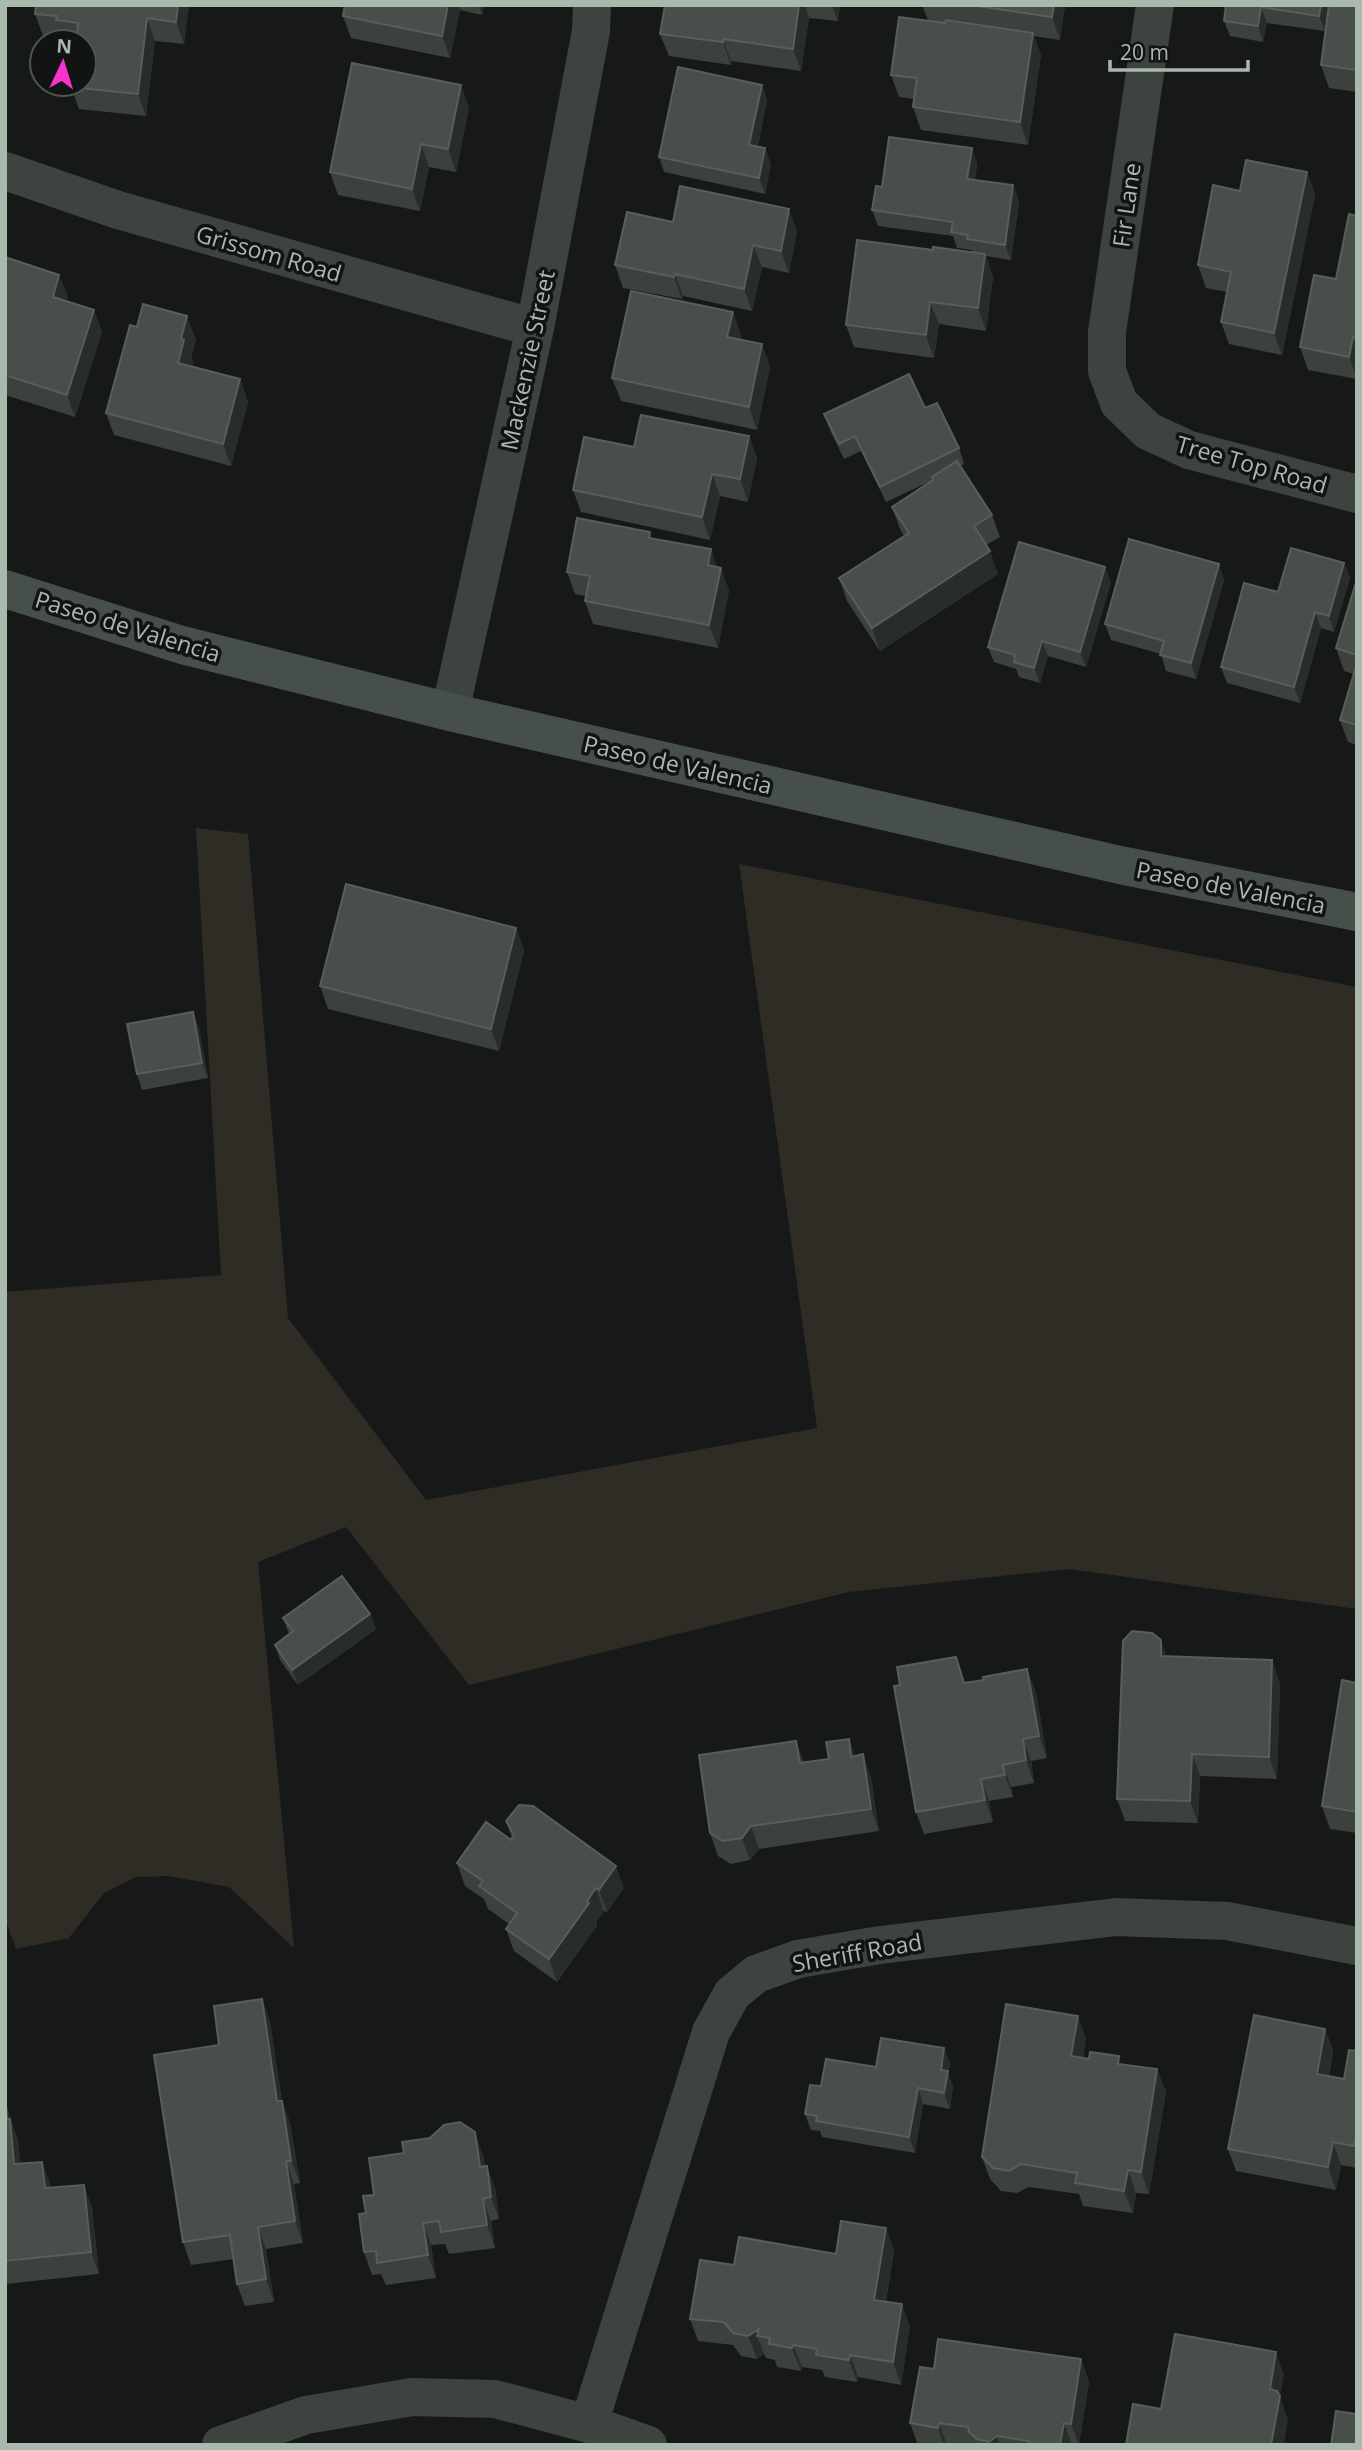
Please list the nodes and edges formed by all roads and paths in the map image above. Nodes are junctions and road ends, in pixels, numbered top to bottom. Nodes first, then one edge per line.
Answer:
1 (592, 5) edge
2 (1155, 5) edge
3 (5, 171) edge
4 (535, 328) junction
5 (1119, 403) joint
6 (1357, 494) edge
7 (5, 589) edge
8 (450, 712) junction
9 (1357, 912) edge
10 (1357, 1946) edge
11 (589, 2424) junction
12 (221, 2445) edge
13 (648, 2445) edge

1 - 4 street, Mackenzie Street
2 - 5 street, Fir Lane
3 - 4 street, Grissom Road
4 - 8 street, Mackenzie Street
5 - 6 street, Tree Top Road
7 - 8 main road, Paseo de Valencia
8 - 9 main road, Paseo de Valencia
10 - 11 street, Sheriff Road
11 - 12 street
11 - 13 street

